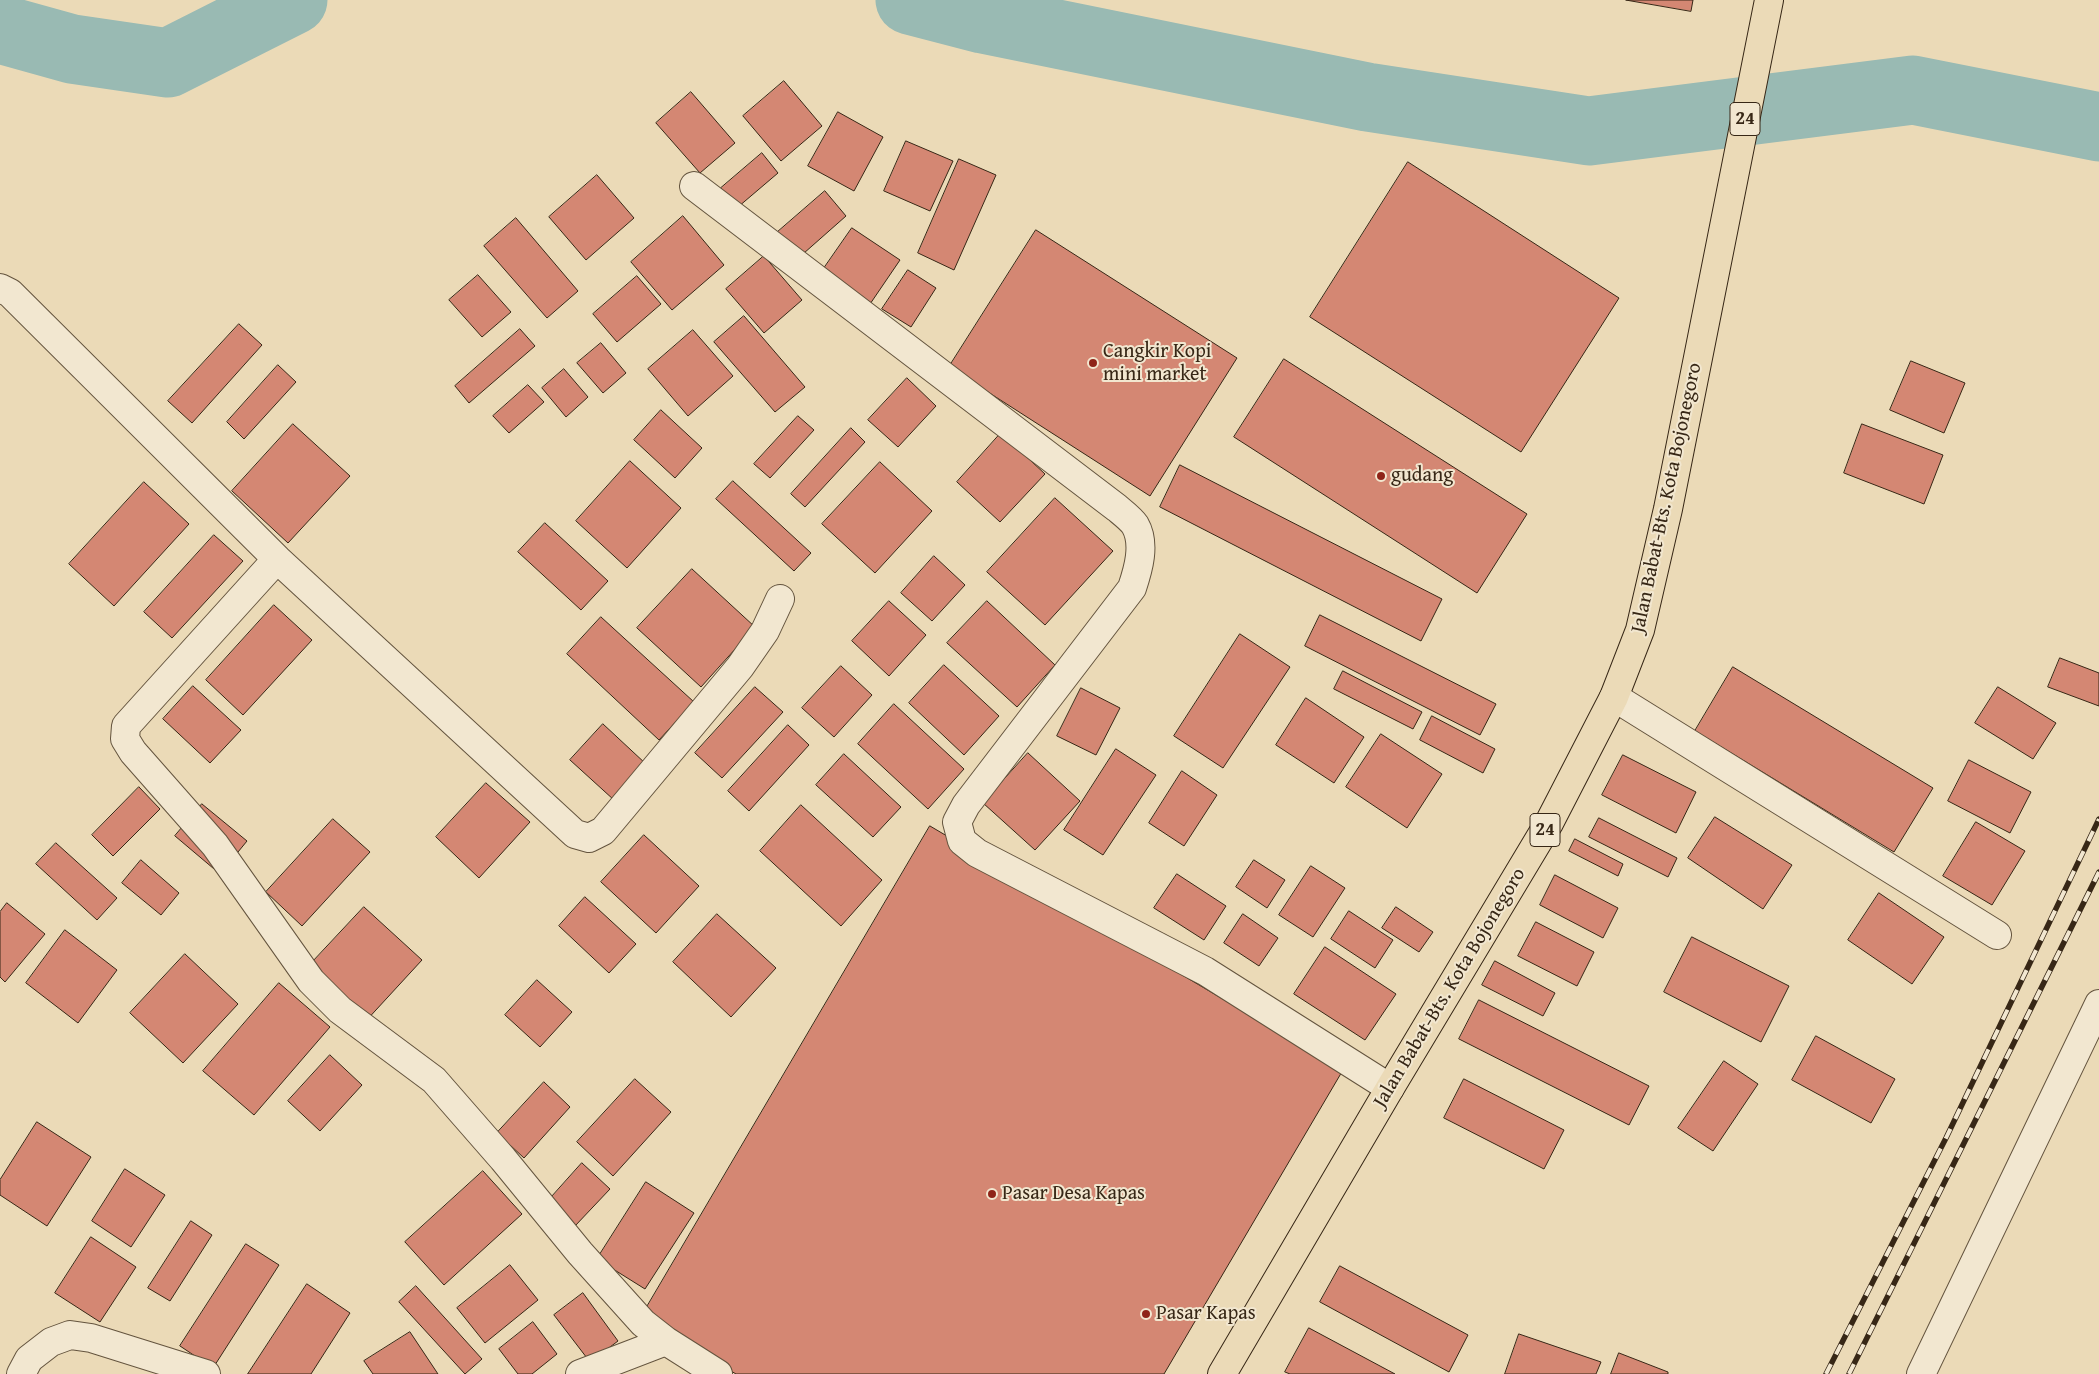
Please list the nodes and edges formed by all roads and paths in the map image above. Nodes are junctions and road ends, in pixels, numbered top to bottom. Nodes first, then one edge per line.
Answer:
1 (1768, 5) edge
2 (694, 186) dead end
3 (0, 288) edge
4 (277, 559) junction
5 (780, 598) dead end
6 (1614, 697) junction
7 (1997, 935) dead end
8 (2099, 1004) edge
9 (1390, 1088) junction
10 (666, 1341) junction
11 (21, 1374) edge
12 (206, 1374) edge
13 (580, 1374) edge
14 (718, 1374) edge
15 (1222, 1374) edge
16 (1921, 1374) edge

1 - 6 highway, Jalan Babat-Bts. Kota Bojonegoro / 24
2 - 9 street
3 - 4 street
4 - 5 street
4 - 10 street
6 - 7 street
6 - 9 highway, Jalan Babat-Bts. Kota Bojonegoro / 24
8 - 16 street
9 - 15 highway, Jalan Babat-Bts. Kota Bojonegoro / 24
10 - 13 street
10 - 14 street
11 - 12 street

